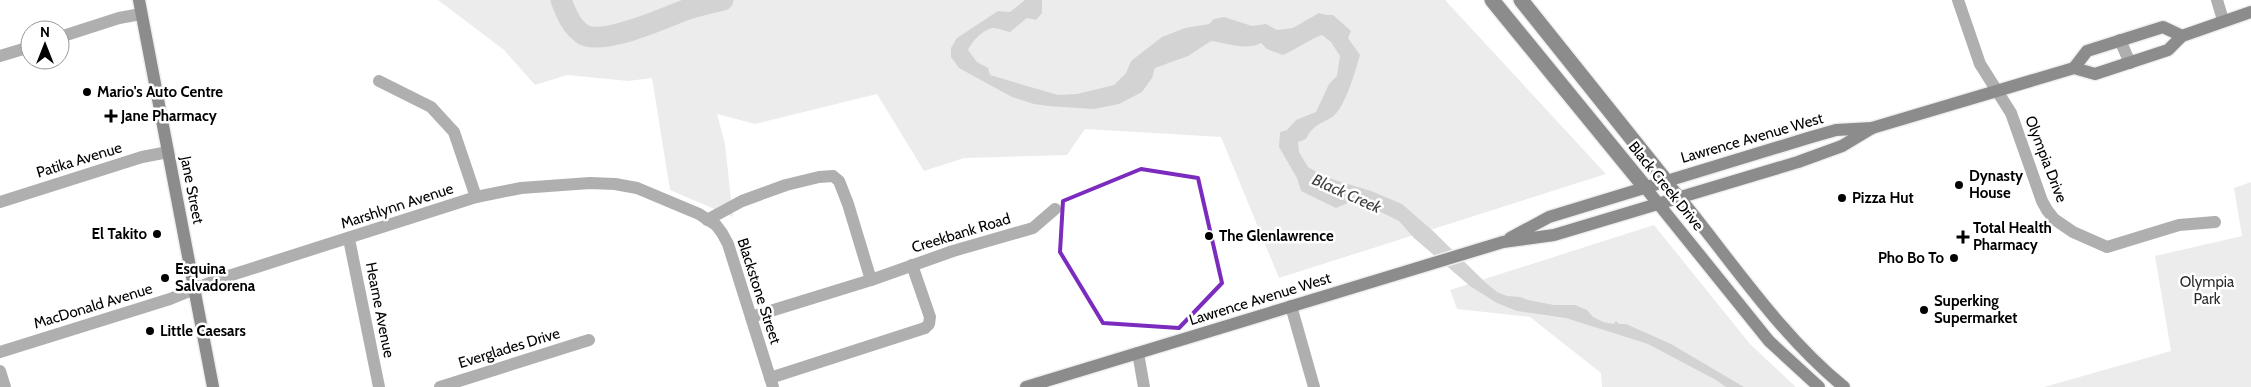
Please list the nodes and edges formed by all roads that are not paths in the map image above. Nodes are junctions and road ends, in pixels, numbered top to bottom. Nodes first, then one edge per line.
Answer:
1 (138, 0) edge
2 (1492, 0) edge
3 (1521, 0) edge
4 (1958, 0) edge
5 (2217, 0) edge
6 (2251, 12) edge
7 (142, 14) junction
8 (2223, 20) junction
9 (70, 34) edge
10 (2182, 36) junction
11 (2120, 40) junction
12 (20, 49) edge
13 (0, 56) edge
14 (2130, 63) junction
15 (2074, 68) junction
16 (379, 81) dead end
17 (1997, 92) junction
18 (1872, 128) junction
19 (168, 152) junction
20 (1666, 180) junction
21 (615, 184) joint
22 (1644, 186) junction
23 (476, 198) junction
24 (1680, 198) junction
25 (0, 202) edge
26 (1658, 204) junction
27 (1055, 209) dead end
28 (706, 220) junction
29 (2215, 222) dead end
30 (349, 239) junction
31 (1504, 242) junction
32 (912, 265) junction
33 (871, 280) junction
34 (195, 288) junction
35 (1291, 306) junction
36 (751, 316) junction
37 (589, 340) dead end
38 (0, 352) edge
39 (1138, 353) junction
40 (0, 371) edge
41 (772, 383) edge
42 (5, 387) edge
43 (213, 387) edge
44 (379, 387) edge
45 (440, 387) edge
46 (1026, 387) edge
47 (1144, 387) edge
48 (1314, 387) edge
49 (1819, 387) edge
50 (1844, 387) edge

1 - 7 main road, Jane Street
2 - 22 highway, Black Creek Drive
3 - 20 highway, Black Creek Drive
4 - 17 street, Olympia Drive
5 - 8 street
6 - 8 main road, Lawrence Avenue West
7 - 9 street
7 - 19 main road, Jane Street
8 - 10 main road, Lawrence Avenue West
10 - 11 main road
10 - 14 main road, Lawrence Avenue West
11 - 14 street
11 - 15 main road
12 - 13 street
14 - 15 main road, Lawrence Avenue West
15 - 17 main road, Lawrence Avenue West
16 - 23 street
17 - 18 main road, Lawrence Avenue West
17 - 29 street, Olympia Drive
18 - 20 main road, Lawrence Avenue West
18 - 24 main road, Lawrence Avenue West
19 - 25 street, Patika Avenue
19 - 34 main road, Jane Street
20 - 22 main road, Lawrence Avenue West
20 - 24 main road, Black Creek Drive
21 - 23 street, Marshlynn Avenue
21 - 28 street, Blackstone Street
22 - 26 main road, Black Creek Drive
22 - 31 main road, Lawrence Avenue West
23 - 30 street, Marshlynn Avenue
24 - 26 main road, Lawrence Avenue West
24 - 50 main road, Black Creek Drive
26 - 31 main road, Lawrence Avenue West
26 - 49 main road, Black Creek Drive
27 - 32 street, Creekbank Road
28 - 33 street
28 - 36 street, Blackstone Street
30 - 34 street, Marshlynn Avenue
30 - 44 street, Hearne Avenue
31 - 35 main road, Lawrence Avenue West
32 - 33 street, Creekbank Road
32 - 41 street
33 - 36 street, Creekbank Road
34 - 38 street, MacDonald Avenue
34 - 43 main road, Jane Street
35 - 39 main road, Lawrence Avenue West
35 - 48 street
36 - 41 street, Blackstone Street
37 - 45 street, Everglades Drive
39 - 46 main road, Lawrence Avenue West
39 - 47 street
40 - 42 street

